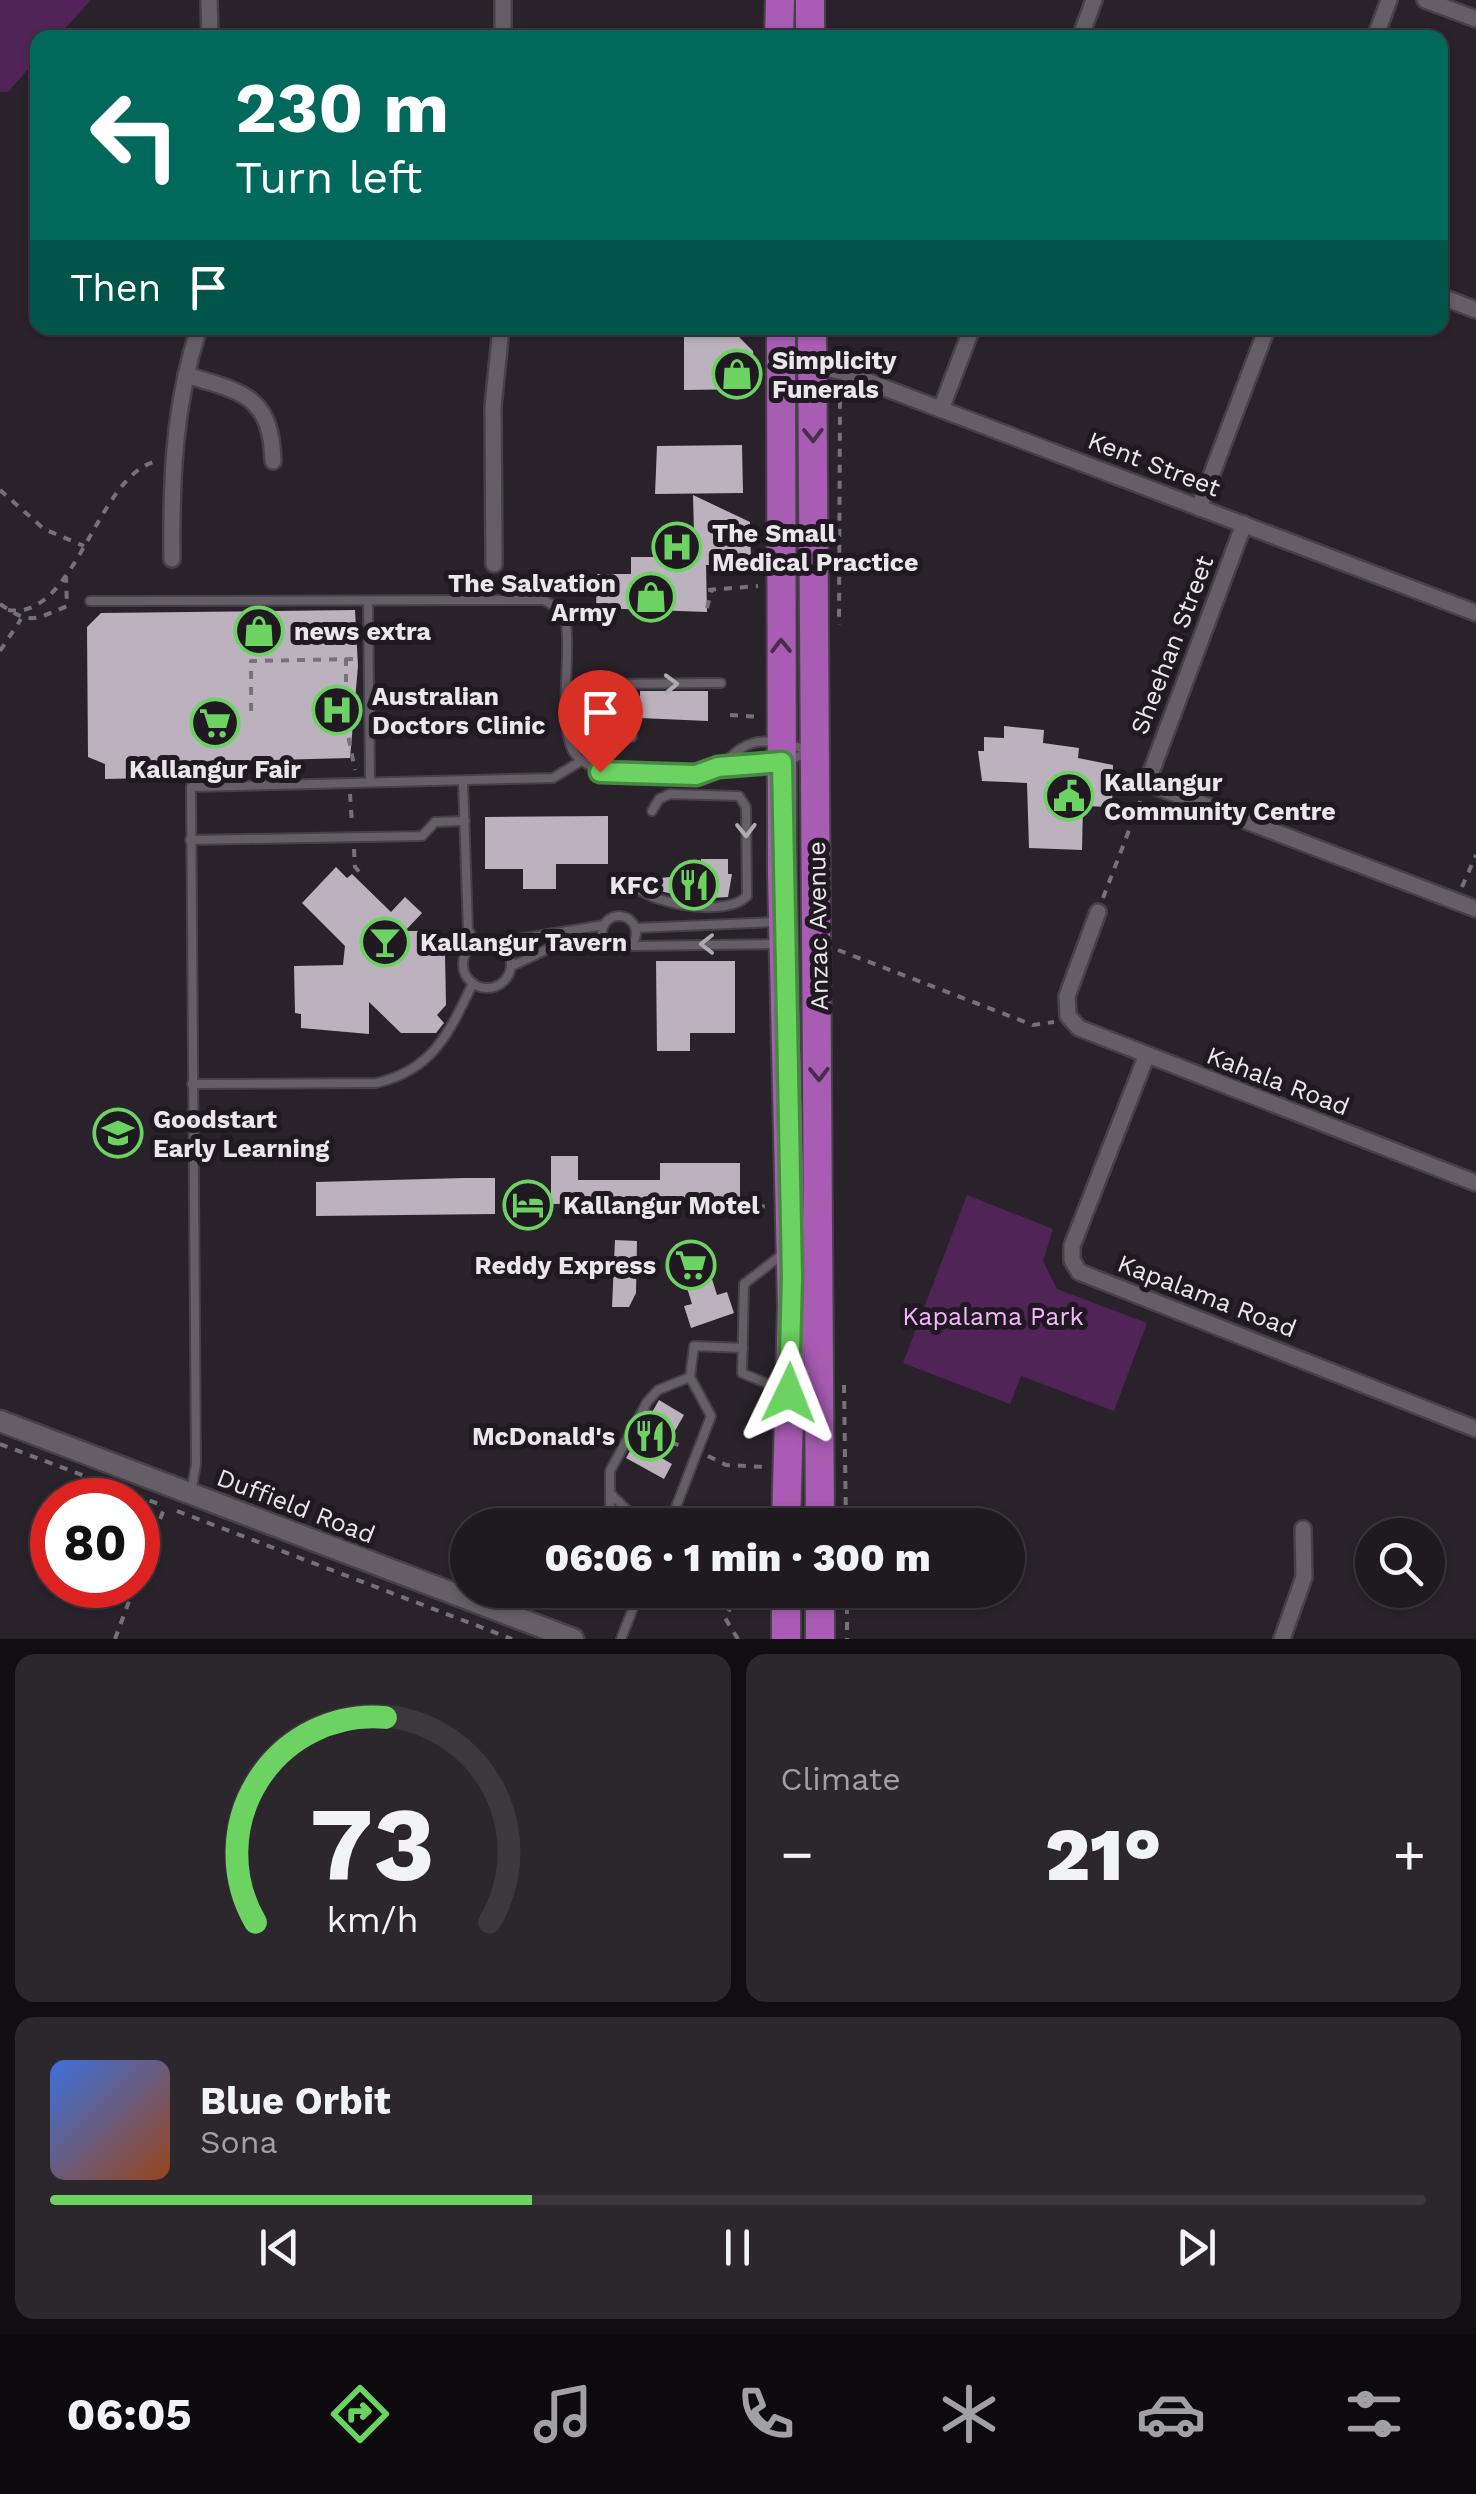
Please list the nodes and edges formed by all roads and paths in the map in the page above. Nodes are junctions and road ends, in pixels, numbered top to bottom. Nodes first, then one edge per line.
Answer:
1 (209, 0) edge
2 (503, 0) edge
3 (780, 0) edge
4 (810, 0) edge
5 (1094, 0) edge
6 (1389, 0) edge
7 (1425, 0) edge
8 (1476, 19) edge
9 (210, 30) edge
10 (504, 30) edge
11 (779, 30) edge
12 (810, 30) edge
13 (1083, 30) edge
14 (1378, 30) edge
15 (1448, 299) edge
16 (1476, 310) edge
17 (198, 335) edge
18 (501, 335) edge
19 (782, 335) edge
20 (812, 335) edge
21 (969, 335) edge
22 (1264, 335) edge
23 (812, 366) junction
24 (186, 375) junction
25 (836, 384) dead end
26 (941, 409) junction
27 (172, 458) junction
28 (273, 461) dead end
29 (0, 490) edge
30 (1199, 508) junction
31 (1244, 524) junction
32 (84, 546) junction
33 (172, 559) dead end
34 (494, 564) dead end
35 (66, 577) junction
36 (758, 586) dead end
37 (90, 601) dead end
38 (368, 601) junction
39 (0, 604) edge
40 (708, 608) dead end
41 (8, 610) junction
42 (1476, 614) edge
43 (20, 619) junction
44 (839, 643) dead end
45 (0, 651) edge
46 (341, 659) dead end
47 (721, 683) dead end
48 (252, 711) dead end
49 (730, 715) dead end
50 (763, 718) dead end
51 (632, 737) dead end
52 (816, 750) junction
53 (782, 753) junction
54 (581, 761) junction
55 (718, 767) junction
56 (462, 781) junction
57 (370, 782) junction
58 (1146, 783) junction
59 (652, 811) dead end
60 (465, 821) junction
61 (190, 840) junction
62 (1476, 855) edge
63 (1462, 888) dead end
64 (638, 889) dead end
65 (1476, 909) edge
66 (1098, 912) joint
67 (604, 925) junction
68 (636, 928) junction
69 (784, 932) junction
70 (824, 937) junction
71 (476, 942) junction
72 (500, 942) junction
73 (608, 946) junction
74 (630, 946) junction
75 (512, 966) junction
76 (473, 983) junction
77 (1068, 1016) junction
78 (1146, 1057) junction
79 (192, 1084) junction
80 (1476, 1183) edge
81 (771, 1206) dead end
82 (741, 1209) dead end
83 (791, 1247) junction
84 (743, 1348) junction
85 (690, 1376) junction
86 (789, 1393) junction
87 (0, 1420) edge
88 (1476, 1428) edge
89 (671, 1442) dead end
90 (0, 1444) edge
91 (697, 1452) junction
92 (764, 1467) dead end
93 (191, 1492) junction
94 (610, 1492) junction
95 (165, 1506) junction
96 (610, 1508) edge
97 (626, 1508) edge
98 (676, 1508) edge
99 (786, 1508) edge
100 (820, 1508) edge
101 (160, 1519) edge
102 (1302, 1529) dead end
103 (126, 1608) edge
104 (633, 1608) edge
105 (730, 1608) edge
106 (786, 1608) edge
107 (820, 1608) edge
108 (846, 1608) edge
109 (115, 1639) edge
110 (512, 1639) edge
111 (574, 1639) edge
112 (622, 1639) edge
113 (738, 1639) edge
114 (786, 1639) edge
115 (820, 1639) edge
116 (847, 1639) edge
117 (1282, 1639) edge

1 - 9 street
2 - 10 street
3 - 11 highway
4 - 12 highway
5 - 13 street
6 - 14 street
7 - 8 street
15 - 16 street
17 - 24 street
18 - 34 street
53 -> 19 highway, Anzac Avenue
20 - 23 highway, Anzac Avenue
21 - 26 street
22 - 30 street
23 - 26 street, Kent Street
23 -> 52 highway, Anzac Avenue
24 - 27 street
24 - 28 street
25 - 44 path
26 - 30 street, Kent Street
27 - 32 path
27 - 33 street
29 - 32 path
30 - 31 street, Kent Street
31 - 42 street, Kent Street
31 - 58 street, Sheehan Street
32 - 35 path
35 - 41 path
35 - 43 path
36 - 40 path
37 - 38 lane
38 - 54 lane
38 - 57 lane
39 - 41 path
41 - 43 path
43 - 45 path
46 - 48 path
51 -> 47 lane
49 - 50 path
52 - 53 lane
52 - 53 lane
52 - 70 highway, Anzac Avenue
53 - 55 lane
53 - 55 lane
53 - 69 highway, Anzac Avenue
54 - 55 lane
54 - 56 lane
56 - 57 lane
56 - 60 lane
57 - 61 lane
58 - 65 street
58 - 66 path
59 -> 64 lane
60 - 61 lane
60 - 71 lane
61 - 79 lane
62 - 63 path
66 - 77 street
67 - 68 lane
67 - 72 lane
67 - 73 lane
68 - 69 lane
68 - 74 lane
69 - 70 lane
69 - 70 lane
69 -> 74 lane
69 - 83 highway, Anzac Avenue
70 - 77 path
70 -> 100 highway, Anzac Avenue
71 - 72 lane
71 - 76 lane
72 - 75 lane
73 - 74 lane
73 - 75 lane
75 - 76 lane
76 - 79 lane
77 - 78 street, Kahala Road
78 - 80 street, Kahala Road
78 - 88 street, Kapalama Road
79 - 93 lane
81 - 82 path
83 - 84 lane
83 - 86 highway, Anzac Avenue
84 - 85 lane
84 - 86 lane
85 - 91 lane
85 - 94 lane
86 - 99 highway, Anzac Avenue
87 - 93 street, Duffield Road
89 - 91 path
90 - 95 path
91 - 92 path
91 - 98 lane
93 - 111 street, Duffield Road
94 - 96 lane
94 - 97 lane
95 - 101 path
95 - 110 path
102 - 117 street
103 - 109 path
104 - 112 lane
105 - 113 path
106 - 114 highway
107 - 115 highway
108 - 116 path

